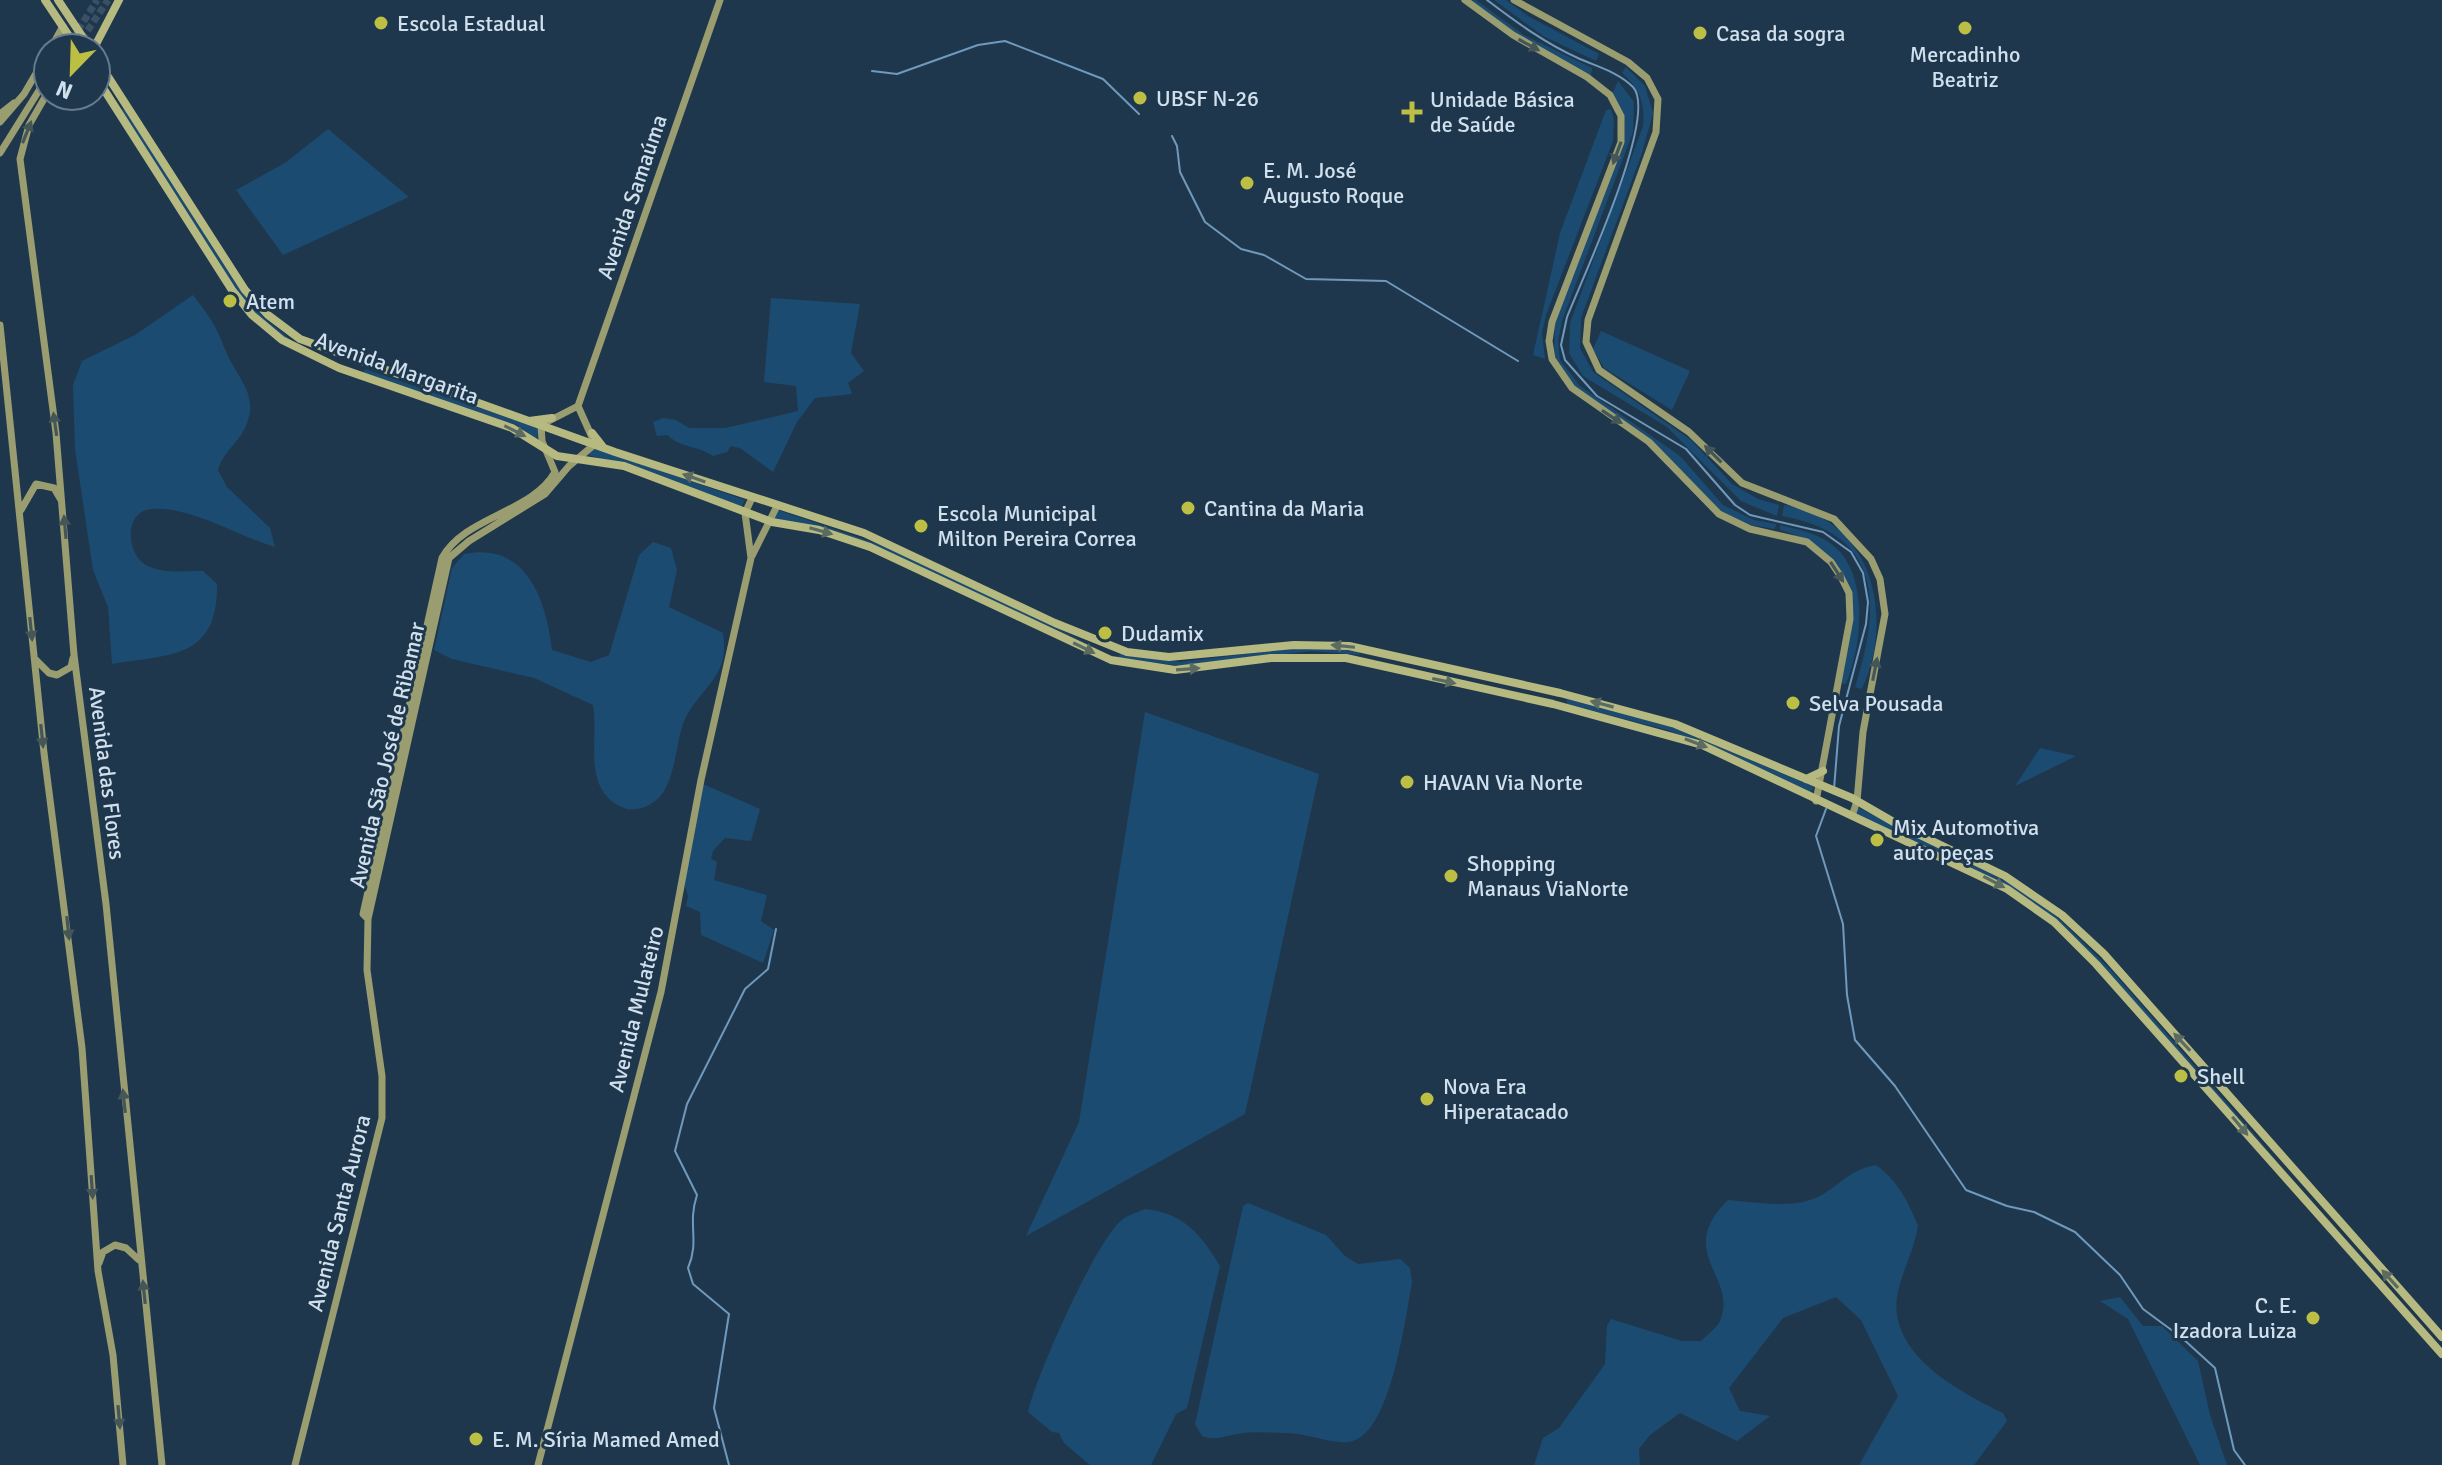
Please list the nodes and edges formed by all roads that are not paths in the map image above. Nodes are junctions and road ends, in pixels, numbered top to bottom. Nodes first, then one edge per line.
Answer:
1 (45, 0) edge
2 (58, 0) edge
3 (119, 0) edge
4 (720, 0) edge
5 (1465, 0) edge
6 (1514, 0) edge
7 (63, 26) junction
8 (60, 32) edge
9 (67, 32) edge
10 (81, 32) edge
11 (101, 32) edge
12 (32, 80) edge
13 (112, 83) edge
14 (24, 94) junction
15 (32, 102) edge
16 (112, 102) edge
17 (36, 112) edge
18 (0, 114) edge
19 (0, 122) edge
20 (0, 153) edge
21 (0, 325) edge
22 (300, 339) junction
23 (295, 349) junction
24 (359, 361) junction
25 (355, 374) junction
26 (578, 406) junction
27 (552, 418) junction
28 (529, 421) junction
29 (541, 425) junction
30 (592, 433) joint
31 (600, 446) junction
32 (547, 452) junction
33 (576, 460) junction
34 (547, 487) junction
35 (752, 498) junction
36 (62, 502) junction
37 (777, 506) junction
38 (20, 513) junction
39 (745, 513) junction
40 (772, 522) junction
41 (751, 558) junction
42 (74, 655) junction
43 (34, 658) junction
44 (1823, 771) junction
45 (1806, 779) junction
46 (1823, 785) junction
47 (1855, 800) junction
48 (1818, 802) junction
49 (1849, 815) junction
50 (368, 919) joint
51 (141, 1262) junction
52 (98, 1271) junction
53 (2442, 1337) edge
54 (2442, 1354) edge
55 (123, 1465) edge
56 (162, 1465) edge
57 (295, 1465) edge
58 (538, 1465) edge

1 - 7 main road
2 - 10 main road
3 - 11 main road
4 - 26 street, Avenida Samaúma
5 -> 44 street
47 -> 6 street
7 - 8 street
7 - 9 main road
12 - 14 street
13 - 22 main road, Avenida Margarita
14 - 18 street
14 - 19 street
15 - 20 street
16 - 23 main road, Avenida Margarita
36 -> 17 street, Avenida das Flores
21 - 38 street
22 - 23 main road
22 - 24 main road, Avenida Margarita
23 - 25 main road, Avenida Margarita
24 - 25 main road
24 - 28 main road, Avenida Margarita
25 -> 32 main road, Avenida Margarita
26 - 27 street
26 - 30 street
27 - 28 main road
27 - 29 street
28 - 29 main road, Avenida Margarita
29 - 31 main road, Avenida Margarita
29 - 32 street
30 - 31 main road
31 - 33 street, Avenida São José de Ribamar
35 -> 31 main road, Avenida Margarita
32 - 33 main road, Avenida Margarita
32 - 34 street
33 - 34 street, Avenida São José de Ribamar
33 - 39 main road, Avenida Margarita
34 - 50 street, Avenida São José de Ribamar
35 - 37 main road, Avenida Margarita
35 - 39 street
36 - 38 street
42 -> 36 street, Avenida das Flores
37 - 40 street, Avenida Mulateiro
45 -> 37 main road, Avenida Margarita
38 -> 43 street
39 - 40 main road, Avenida Margarita
39 - 41 street, Avenida Mulateiro
40 - 41 street, Avenida Mulateiro
40 -> 48 main road, Avenida Margarita
41 - 58 street, Avenida Mulateiro
42 - 43 street
51 -> 42 street, Avenida das Flores
43 -> 52 street
44 - 45 main road
44 - 46 street
45 - 46 main road, Avenida Margarita
46 - 47 main road, Avenida Margarita
46 - 48 street
47 - 49 street
53 -> 47 main road, Avenida Margarita
48 - 49 main road, Avenida Margarita
49 -> 54 main road, Avenida Margarita
50 - 57 street, Avenida Santa Aurora
51 - 52 street
56 -> 51 street, Avenida das Flores
52 -> 55 street

